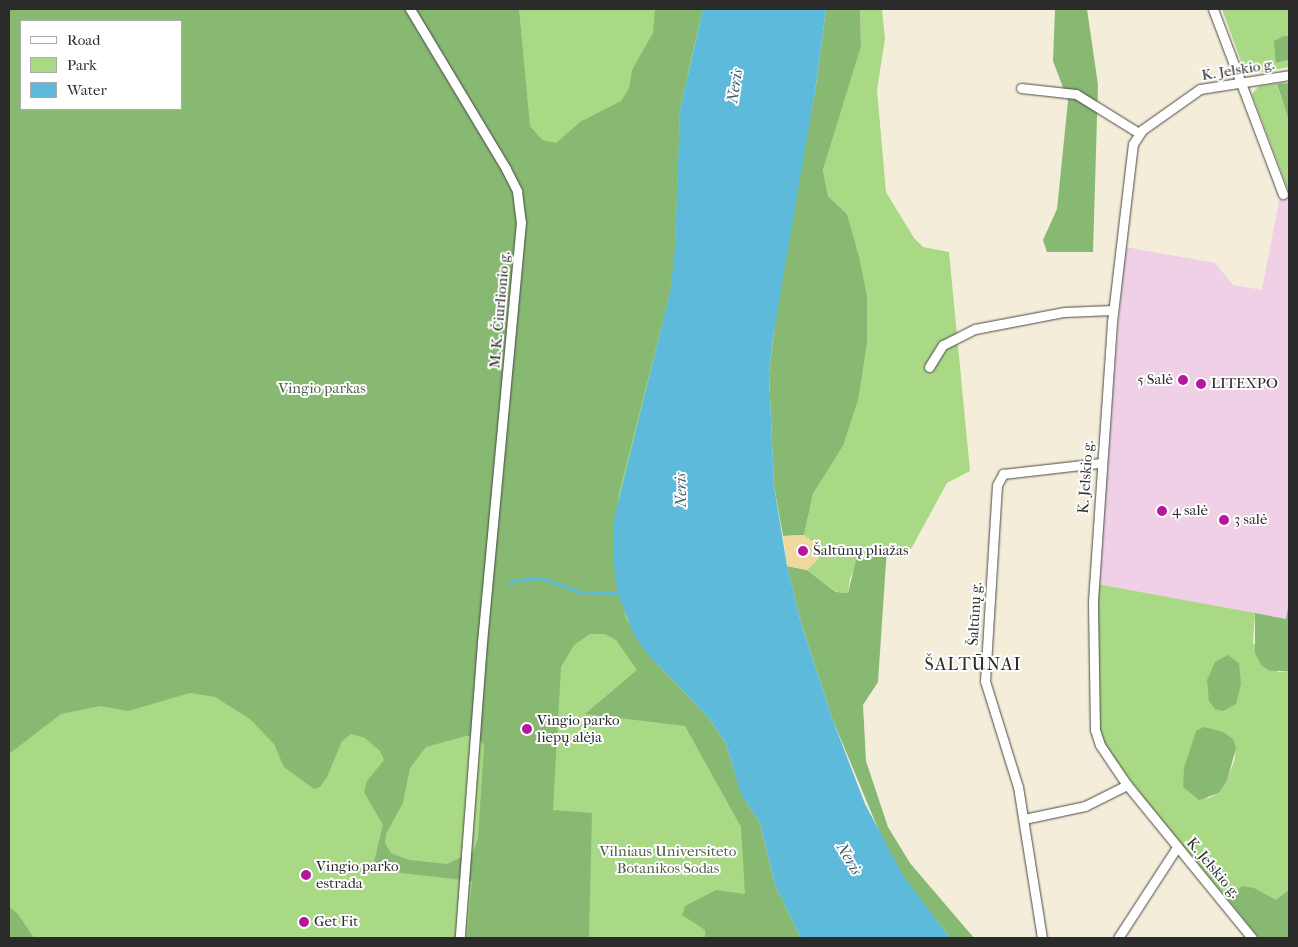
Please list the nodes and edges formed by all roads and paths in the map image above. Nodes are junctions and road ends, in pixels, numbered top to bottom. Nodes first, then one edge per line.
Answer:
1 (410, 9) edge
2 (1213, 9) edge
3 (1289, 75) edge
4 (1242, 84) junction
5 (1021, 88) dead end
6 (1139, 133) junction
7 (1283, 194) dead end
8 (1113, 310) junction
9 (929, 367) dead end
10 (1100, 463) junction
11 (1127, 785) junction
12 (1024, 819) junction
13 (1177, 848) junction
14 (460, 938) edge
15 (1042, 938) edge
16 (1118, 938) edge
17 (1252, 938) edge

1 - 14 street, M. K. Čiurlionio g.
2 - 4 street
3 - 4 street, K. Jelskio g.
4 - 6 street, K. Jelskio g.
4 - 7 street
5 - 6 street
6 - 8 street, K. Jelskio g.
8 - 9 street
8 - 10 street, K. Jelskio g.
10 - 11 street, K. Jelskio g.
10 - 12 street, Šaltūnų g.
11 - 12 street
11 - 13 street, K. Jelskio g.
12 - 15 street, Šaltūnų g.
13 - 16 street
13 - 17 street, K. Jelskio g.

